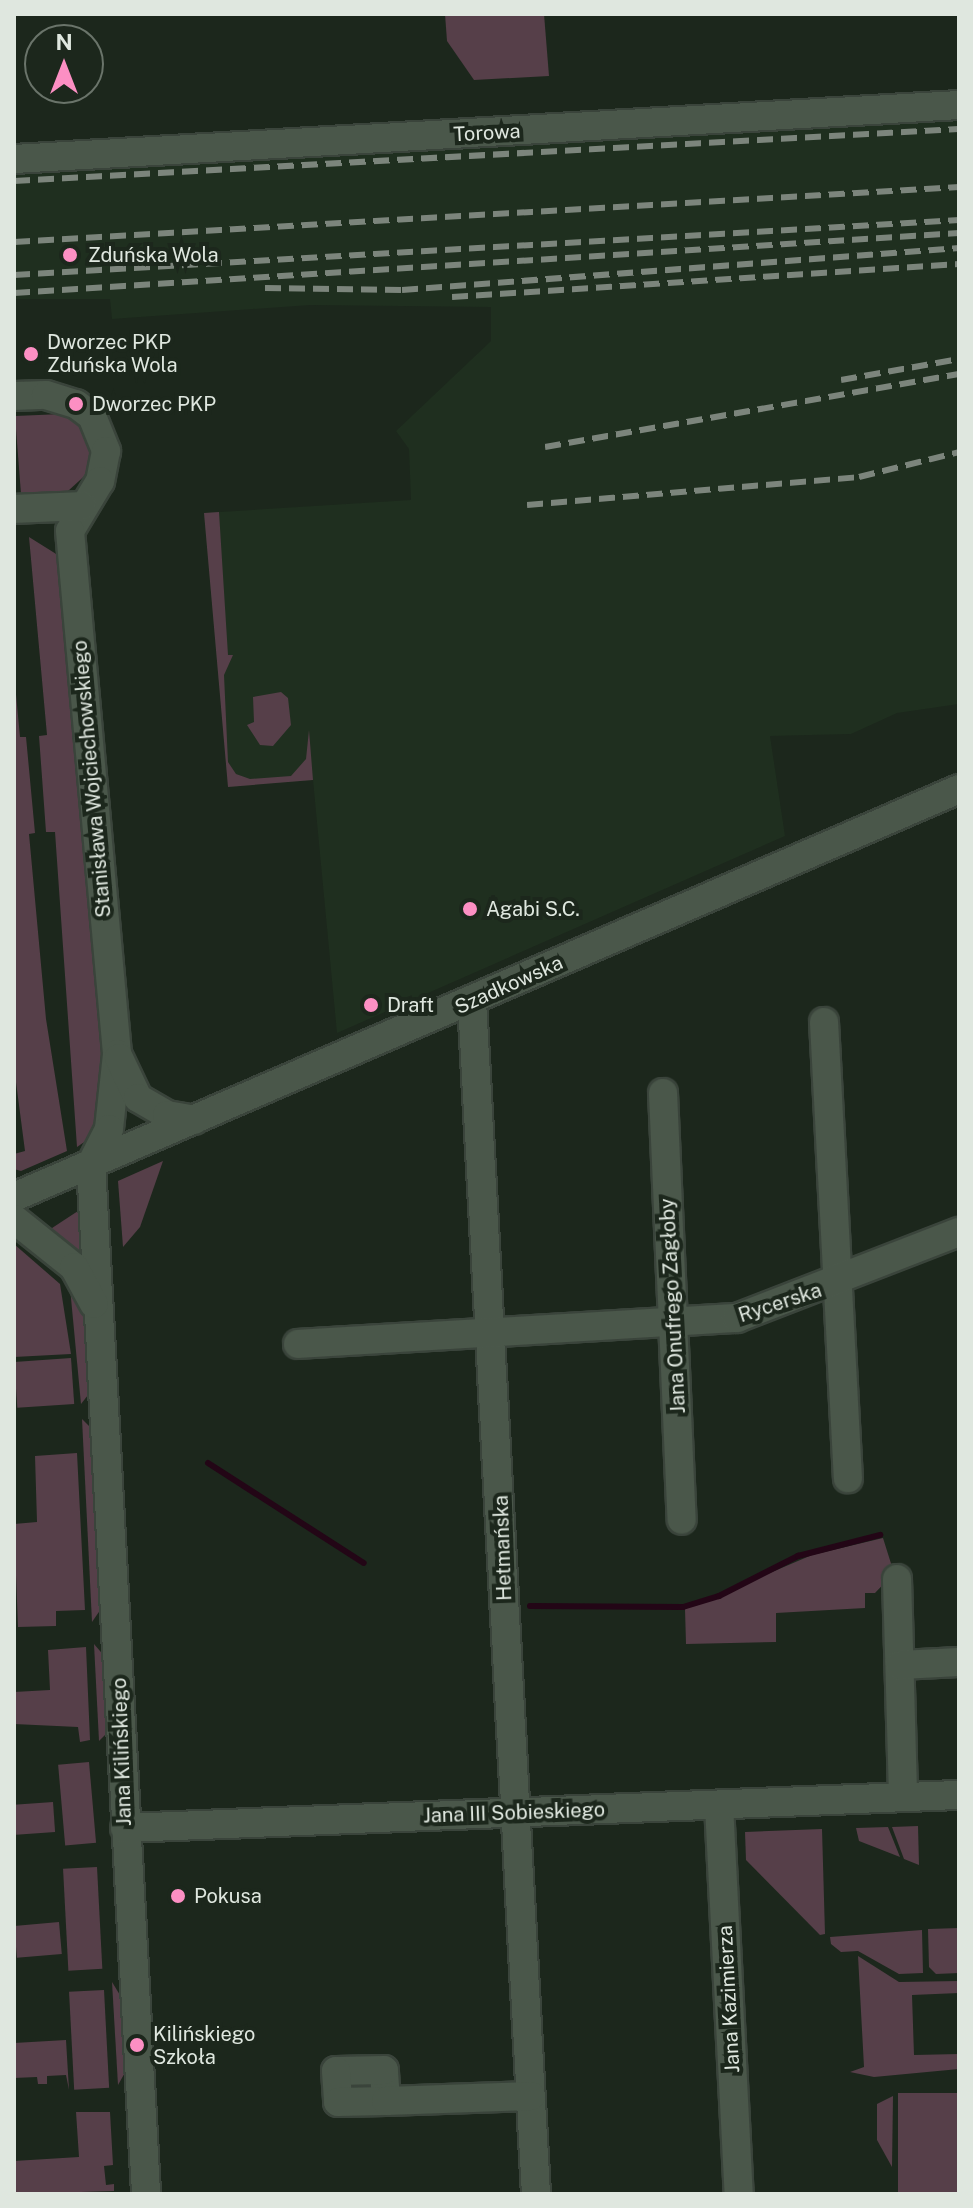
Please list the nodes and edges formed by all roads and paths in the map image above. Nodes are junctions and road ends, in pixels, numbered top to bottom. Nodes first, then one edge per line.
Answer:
1 (959, 105) edge
2 (14, 159) edge
3 (14, 396) edge
4 (82, 506) junction
5 (14, 509) edge
6 (959, 789) edge
7 (472, 1001) junction
8 (824, 1022) dead end
9 (117, 1054) junction
10 (663, 1093) dead end
11 (195, 1120) junction
12 (91, 1164) junction
13 (14, 1197) edge
14 (14, 1219) edge
15 (959, 1232) edge
16 (836, 1284) junction
17 (97, 1309) junction
18 (675, 1323) junction
19 (494, 1336) junction
20 (298, 1344) dead end
21 (848, 1478) dead end
22 (682, 1520) dead end
23 (897, 1579) dead end
24 (959, 1662) edge
25 (900, 1665) junction
26 (959, 1795) edge
27 (903, 1797) junction
28 (719, 1805) junction
29 (517, 1812) junction
30 (125, 1828) junction
31 (531, 2096) junction
32 (386, 2101) dead end
33 (146, 2194) edge
34 (536, 2194) edge
35 (739, 2194) edge

1 - 2 street, Torowa
3 - 4 street, Stanisława Wojciechowskiego
4 - 5 street
4 - 9 street, Stanisława Wojciechowskiego
6 - 7 street, Szadkowska
7 - 11 street, Szadkowska
7 - 19 street, Hetmańska
8 - 16 street
9 - 11 street, Stanisława Wojciechowskiego
9 - 12 street, Stanisława Wojciechowskiego
10 - 18 street, Jana Onufrego Zagłoby
11 - 12 street, Szadkowska
12 - 13 street, Szadkowska
12 - 17 street, Jana Kilińskiego
14 - 17 street, Jana Kilińskiego
15 - 16 street, Rycerska
16 - 18 street, Rycerska
16 - 21 street
17 - 30 street, Jana Kilińskiego
18 - 19 street, Rycerska
18 - 22 street, Jana Onufrego Zagłoby
19 - 20 street, Rycerska
19 - 29 street, Hetmańska
23 - 25 street
24 - 25 street
25 - 27 street
26 - 27 street, Jana III Sobieskiego
27 - 28 street, Jana III Sobieskiego
28 - 29 street, Jana III Sobieskiego
28 - 35 street, Jana Kazimierza
29 - 30 street, Jana III Sobieskiego
29 - 31 street, Hetmańska
30 - 33 street, Jana Kilińskiego
31 - 32 street
31 - 34 street, Hetmańska

